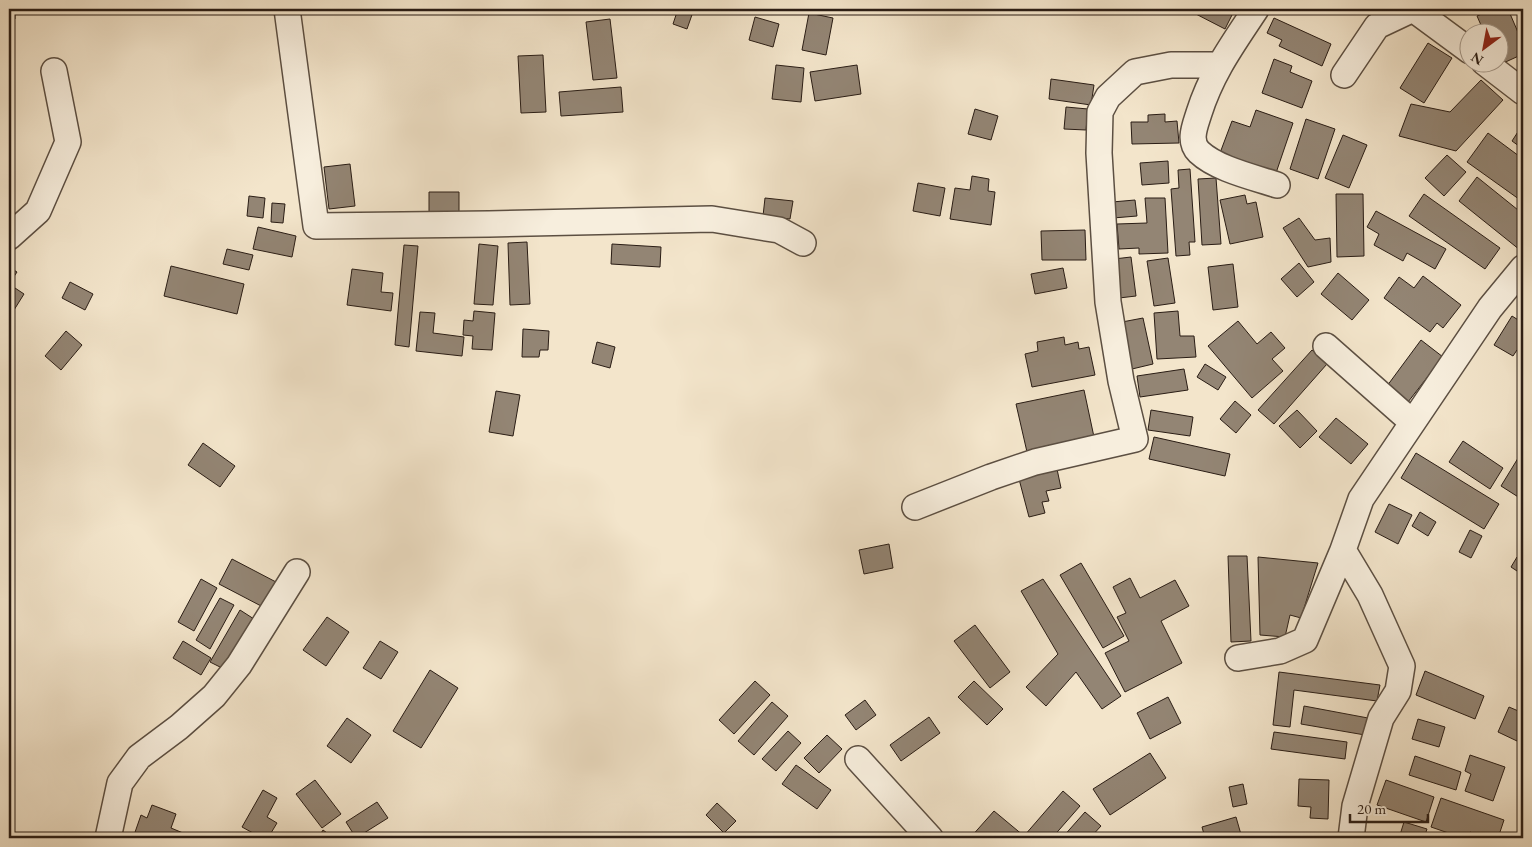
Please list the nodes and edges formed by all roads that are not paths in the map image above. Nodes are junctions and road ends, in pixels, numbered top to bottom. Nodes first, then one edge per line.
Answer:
1 (287, 9) edge
2 (1256, 9) edge
3 (1413, 9) edge
4 (1460, 44) edge
5 (1218, 65) junction
6 (54, 71) dead end
7 (1497, 72) edge
8 (1344, 75) dead end
9 (1523, 92) edge
10 (1277, 185) dead end
11 (9, 237) edge
12 (803, 243) dead end
13 (1523, 268) edge
14 (1326, 346) dead end
15 (1412, 422) junction
16 (915, 507) dead end
17 (1343, 550) junction
18 (297, 572) dead end
19 (1238, 658) dead end
20 (858, 759) dead end
21 (108, 838) edge
22 (930, 838) edge
23 (1351, 838) edge

1 - 12 street
2 - 5 street
3 - 4 street
3 - 8 street
5 - 10 street
5 - 16 street
6 - 11 street
7 - 9 street
13 - 15 street
14 - 15 street
15 - 17 street
17 - 19 street
17 - 23 street
18 - 21 street
20 - 22 street

